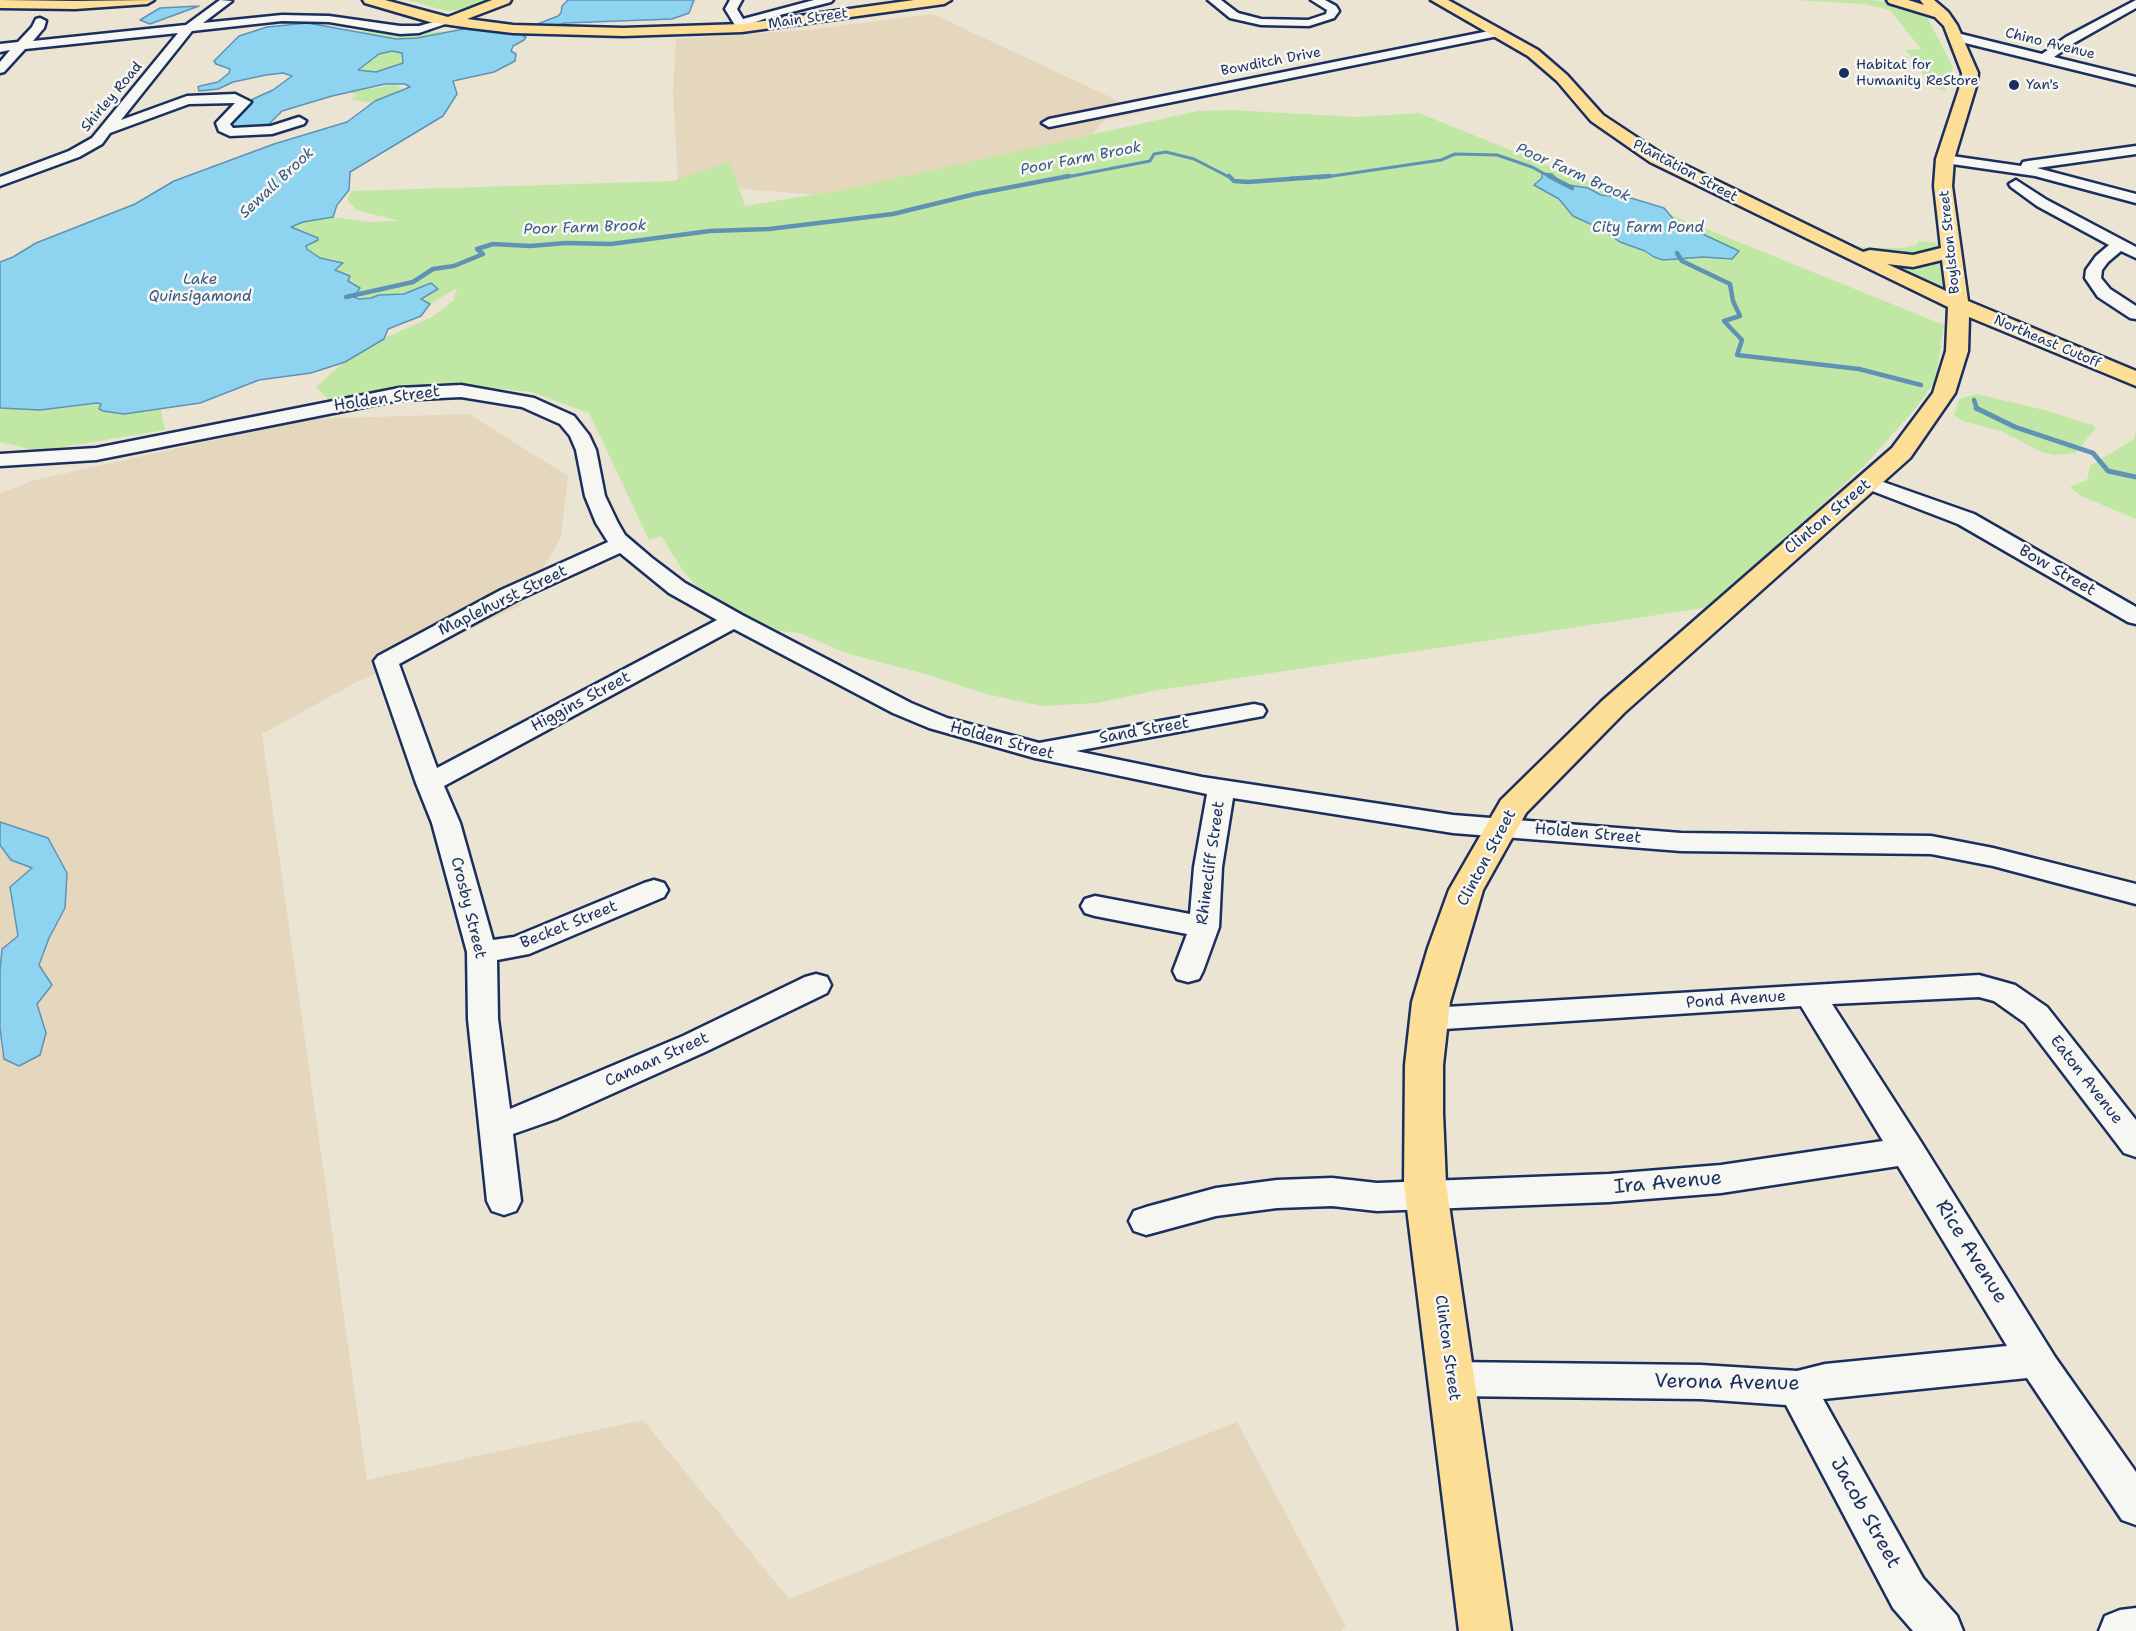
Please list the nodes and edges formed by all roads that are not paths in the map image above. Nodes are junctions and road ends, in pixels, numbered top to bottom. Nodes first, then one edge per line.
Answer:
1 (10, 0) edge
2 (103, 0) edge
3 (147, 0) edge
4 (370, 0) edge
5 (393, 0) edge
6 (504, 0) edge
7 (736, 0) edge
8 (827, 0) edge
9 (944, 0) edge
10 (1214, 0) edge
11 (1317, 0) edge
12 (1438, 0) edge
13 (1893, 0) edge
14 (1918, 0) edge
15 (1927, 0) edge
16 (226, 1) edge
17 (2136, 3) edge
18 (0, 4) edge
19 (1943, 15) junction
20 (454, 19) junction
21 (40, 21) dead end
22 (190, 27) junction
23 (742, 28) junction
24 (1499, 33) junction
25 (1957, 37) junction
26 (22, 45) junction
27 (0, 48) edge
28 (2045, 58) junction
29 (0, 69) edge
30 (2136, 81) edge
31 (299, 121) dead end
32 (1049, 123) dead end
33 (106, 130) junction
34 (2133, 151) edge
35 (1947, 156) junction
36 (2015, 176) junction
37 (0, 182) edge
38 (2136, 199) edge
39 (2119, 245) junction
40 (1951, 252) junction
41 (1851, 253) junction
42 (2136, 253) edge
43 (2136, 314) edge
44 (1958, 320) junction
45 (2136, 379) edge
46 (10, 460) edge
47 (0, 474) edge
48 (1874, 478) junction
49 (622, 544) junction
50 (2136, 617) edge
51 (734, 620) junction
52 (386, 661) joint
53 (1254, 711) dead end
54 (1035, 750) junction
55 (429, 783) junction
56 (1221, 788) junction
57 (1502, 828) junction
58 (654, 890) dead end
59 (2136, 894) edge
60 (1095, 906) dead end
61 (1204, 927) junction
62 (482, 952) junction
63 (1188, 971) dead end
64 (816, 985) dead end
65 (1810, 995) junction
66 (2036, 1015) joint
67 (1429, 1019) junction
68 (495, 1126) junction
69 (2136, 1144) edge
70 (1909, 1151) junction
71 (1426, 1194) junction
72 (504, 1201) dead end
73 (1146, 1221) dead end
74 (2037, 1360) junction
75 (1451, 1379) junction
76 (1797, 1388) junction
77 (2136, 1506) edge
78 (2136, 1629) edge
79 (1485, 1631) edge
80 (1942, 1631) edge
81 (2120, 1631) edge

1 - 2 main road
3 - 18 main road
4 - 20 main road, Main Street
5 - 20 main road, Main Street
6 - 20 main road
7 - 23 street
8 - 23 street, Main Street
9 - 23 main road, Main Street
10 - 11 street
12 - 24 main road, Plantation Street
13 - 14 main road
13 - 19 main road
15 - 19 main road, Boylston Street
16 - 22 street, Shirley Road
17 - 28 street
19 - 25 main road, Boylston Street
20 - 22 street
20 - 23 main road, Main Street
21 - 26 street
22 - 26 street
22 - 33 street, Shirley Road
24 - 32 street, Bowditch Drive
24 - 41 main road, Plantation Street
25 - 28 street, Chino Avenue
25 - 35 main road, Boylston Street
26 - 27 street
26 - 29 street
28 - 30 street, Chino Avenue
31 - 33 street
33 - 37 street, Shirley Road
34 - 36 street
35 - 36 street
35 - 40 main road, Boylston Street
36 - 38 street
36 - 39 street
39 - 42 street
39 - 43 street
40 - 41 main road
40 - 44 main road, Boylston Street
41 - 44 main road, Plantation Street
44 - 45 main road, Northeast Cutoff
44 - 48 main road, Clinton Street
46 - 47 street
46 - 49 street, Holden Street
48 - 50 street, Bow Street
48 - 57 main road, Clinton Street
49 - 51 street, Holden Street
49 - 52 street, Maplehurst Street
51 - 54 street, Holden Street
51 - 55 street, Higgins Street
52 - 55 street, Crosby Street
53 - 54 street, Sand Street
54 - 56 street, Holden Street
55 - 62 street, Crosby Street
56 - 57 street, Holden Street
56 - 61 street, Rhinecliff Street
57 - 59 street, Holden Street
57 - 67 main road, Clinton Street
58 - 62 street, Becket Street
60 - 61 street
61 - 63 street, Rhinecliff Street
62 - 68 street, Crosby Street
64 - 68 street, Canaan Street
65 - 66 street, Pond Avenue
65 - 67 street, Pond Avenue
65 - 70 street, Rice Avenue
66 - 69 street, Eaton Avenue
67 - 71 main road, Clinton Street
68 - 72 street, Crosby Street
70 - 71 street, Ira Avenue
70 - 74 street, Rice Avenue
71 - 73 street, Ira Avenue
71 - 75 main road, Clinton Street
74 - 76 street, Verona Avenue
74 - 77 street, Rice Avenue
75 - 76 street, Verona Avenue
75 - 79 main road, Clinton Street
76 - 80 street, Jacob Street
78 - 81 street

